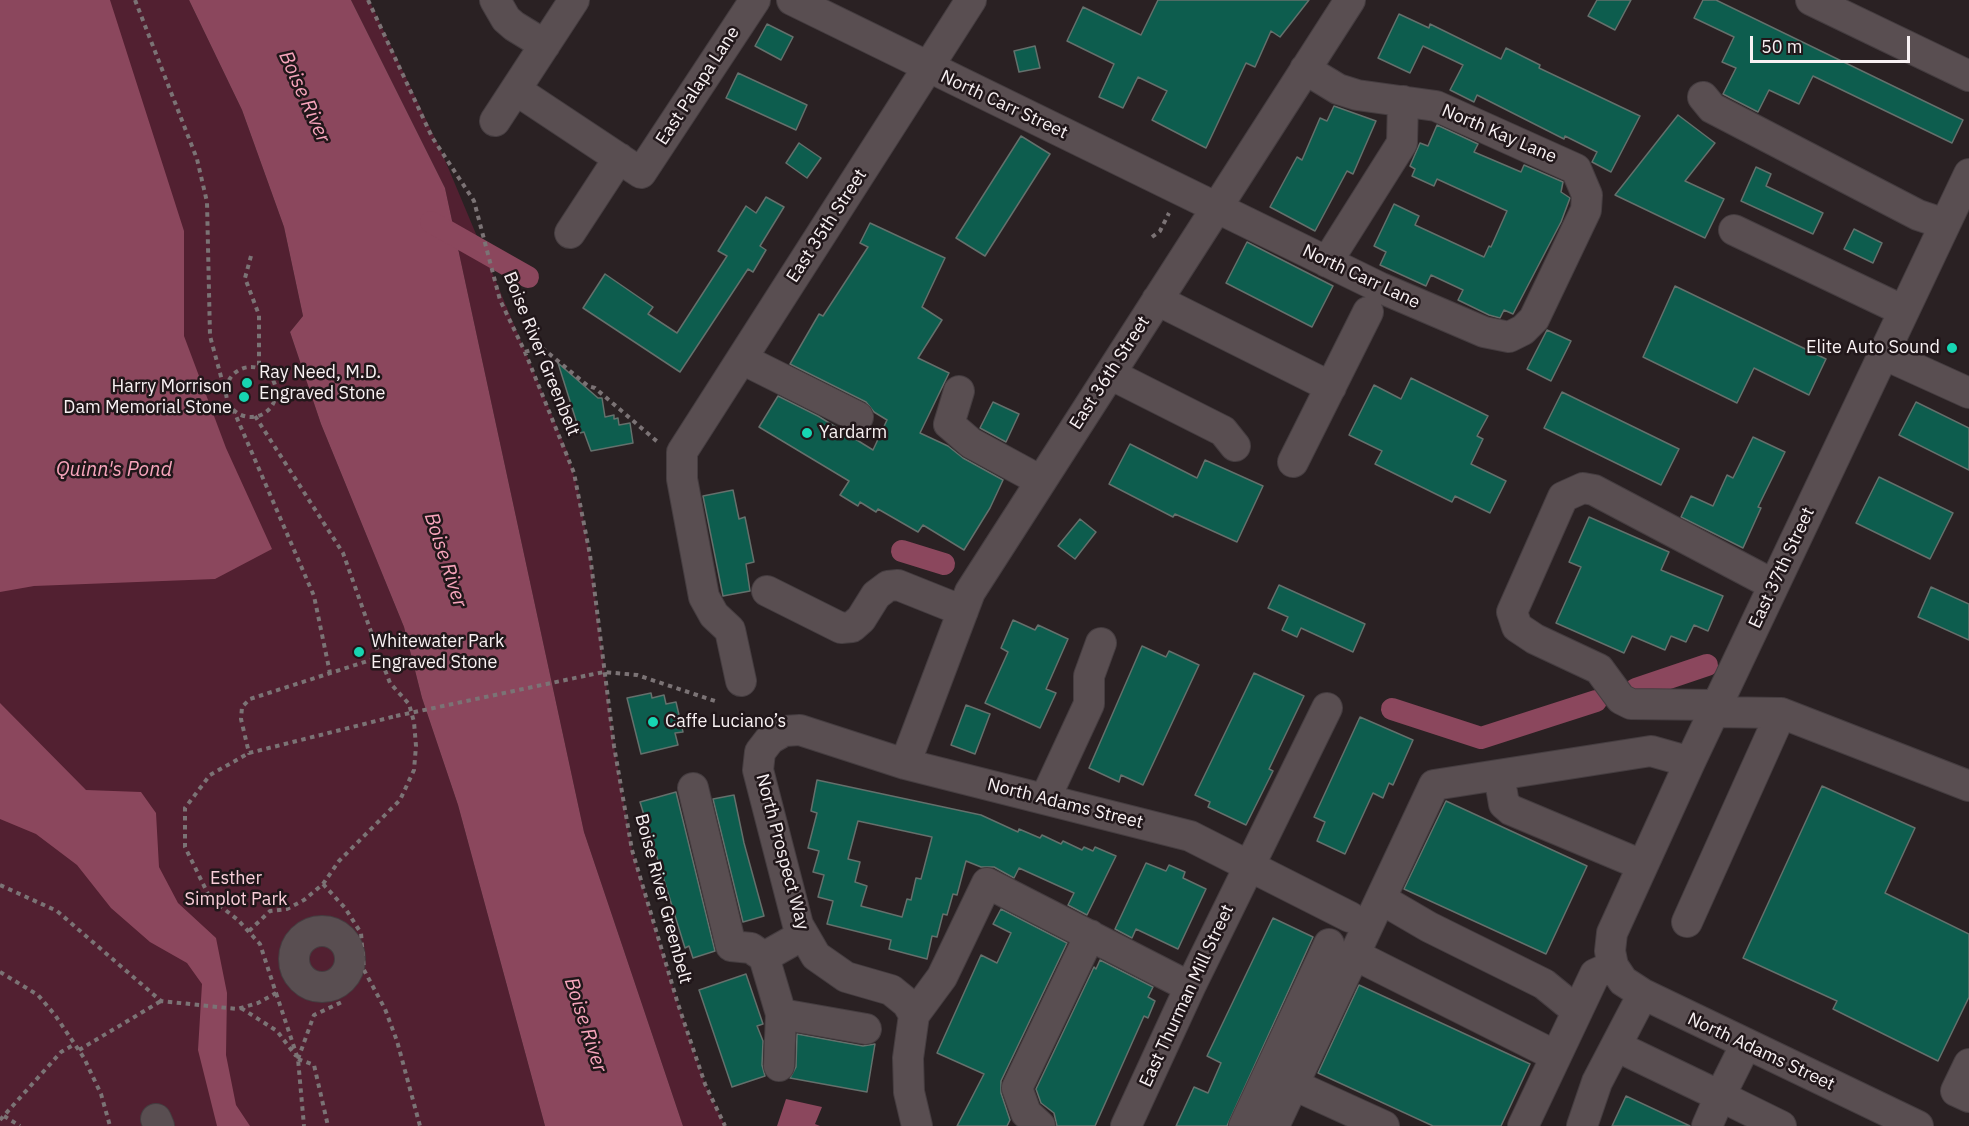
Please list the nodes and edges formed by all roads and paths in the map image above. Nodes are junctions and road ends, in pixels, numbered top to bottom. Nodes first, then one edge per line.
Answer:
1 (135, 0) edge
2 (369, 0) edge
3 (495, 0) edge
4 (574, 0) edge
5 (755, 0) edge
6 (792, 0) edge
7 (971, 0) edge
8 (1811, 0) edge
9 (1341, 3) edge
10 (545, 45) junction
11 (928, 68) junction
12 (1305, 69) junction
13 (1969, 75) edge
14 (516, 90) junction
15 (1703, 98) dead end
16 (1403, 101) junction
17 (495, 121) dead end
18 (630, 165) junction
19 (1969, 174) edge
20 (1217, 207) junction
21 (1168, 213) dead end
22 (1954, 223) edge
23 (1734, 230) dead end
24 (570, 233) dead end
25 (1152, 237) dead end
26 (250, 256) dead end
27 (1327, 262) junction
28 (1157, 300) junction
29 (1904, 311) junction
30 (1368, 312) dead end
31 (1509, 337) joint
32 (525, 352) junction
33 (1883, 354) junction
34 (742, 359) junction
35 (259, 368) junction
36 (1110, 374) junction
37 (1331, 387) junction
38 (958, 392) dead end
39 (1969, 393) edge
40 (226, 395) junction
41 (233, 409) junction
42 (255, 416) junction
43 (858, 417) dead end
44 (1235, 446) dead end
45 (682, 452) junction
46 (1293, 462) dead end
47 (1041, 481) junction
48 (1774, 585) junction
49 (767, 591) dead end
50 (963, 610) junction
51 (1101, 643) dead end
52 (381, 657) junction
53 (604, 672) junction
54 (330, 673) junction
55 (741, 681) dead end
56 (715, 701) dead end
57 (1327, 708) dead end
58 (1715, 708) junction
59 (1781, 712) junction
60 (770, 739) joint
61 (249, 753) junction
62 (1690, 762) junction
63 (905, 764) junction
64 (1499, 775) junction
65 (1969, 786) edge
66 (693, 788) dead end
67 (1045, 799) junction
68 (1642, 865) junction
69 (1249, 866) junction
70 (323, 884) junction
71 (0, 885) edge
72 (1381, 899) junction
73 (1350, 917) dead end
74 (1687, 922) dead end
75 (249, 931) junction
76 (803, 935) junction
77 (1090, 935) junction
78 (1342, 949) junction
79 (764, 957) junction
80 (1613, 966) junction
81 (0, 972) edge
82 (1190, 987) junction
83 (276, 993) junction
84 (1643, 994) junction
85 (161, 1001) junction
86 (342, 1002) dead end
87 (242, 1008) junction
88 (1577, 1011) junction
89 (781, 1014) junction
90 (914, 1016) junction
91 (866, 1029) dead end
92 (75, 1044) junction
93 (1746, 1044) junction
94 (1616, 1046) junction
95 (79, 1050) junction
96 (1556, 1056) junction
97 (298, 1059) junction
98 (1969, 1064) edge
99 (779, 1065) dead end
100 (1294, 1084) junction
101 (1719, 1096) junction
102 (1969, 1097) edge
103 (4, 1116) junction
104 (0, 1120) edge
105 (20, 1126) edge
106 (110, 1126) edge
107 (304, 1126) edge
108 (328, 1126) edge
109 (420, 1126) edge
110 (724, 1126) edge
111 (917, 1126) edge
112 (1040, 1126) edge
113 (1126, 1126) edge
114 (1244, 1126) edge
115 (1274, 1126) edge
116 (1384, 1126) edge
117 (1523, 1126) edge
118 (1582, 1126) edge
119 (1707, 1126) edge
120 (1781, 1126) edge
121 (1918, 1126) edge

1 - 40 path
2 - 32 path, Boise River Greenbelt
3 - 10 street
4 - 10 street
5 - 18 street, East Palapa Lane
6 - 11 street, North Carr Street
7 - 11 street, East 35th Street
8 - 13 street
9 - 12 street, East 36th Street
10 - 14 street
11 - 20 street, North Carr Street
11 - 34 street, East 35th Street
12 - 16 street, North Kay Lane
12 - 20 street, East 36th Street
14 - 17 street
14 - 18 street
15 - 22 street
16 - 27 street
16 - 31 street, North Kay Lane
18 - 24 street, East Palapa Lane
19 - 22 street, East 37th Street
20 - 27 street, North Carr Lane
20 - 28 street, East 36th Street
21 - 25 path
22 - 29 street, East 37th Street
23 - 29 street
26 - 35 path
27 - 31 street, North Carr Lane
28 - 36 street, East 36th Street
28 - 37 street
29 - 33 street, East 37th Street
30 - 37 street
32 - 45 path
32 - 53 path, Boise River Greenbelt
33 - 39 street
33 - 48 street, East 37th Street
34 - 43 street
34 - 45 street, East 35th Street
35 - 40 path
35 - 42 path
36 - 44 street
36 - 47 street, East 36th Street
37 - 46 street
38 - 47 street
40 - 41 path
41 - 42 path
41 - 54 path
42 - 52 path
45 - 55 street
47 - 50 street, East 36th Street
48 - 58 street, East 37th Street
48 - 58 street
49 - 50 street
50 - 63 street, East 36th Street
51 - 67 street
52 - 54 path
52 - 70 path
53 - 56 path
53 - 61 path, bridge
53 - 110 path, Boise River Greenbelt
54 - 61 path
57 - 69 street, East Thurman Mill Street
58 - 59 street
58 - 62 street, East 37th Street
59 - 65 street
59 - 74 street
60 - 63 street, North Adams Street
60 - 76 street, North Prospect Way
61 - 75 path
62 - 64 street
62 - 68 street, East 37th Street
63 - 67 street, North Adams Street
64 - 68 street
64 - 72 street
66 - 79 street
67 - 69 street, North Adams Street
68 - 80 street, East 37th Street
69 - 73 street, North Adams Street
69 - 82 street, East Thurman Mill Street
70 - 75 path
70 - 109 path
71 - 85 path
72 - 78 street
72 - 88 street
75 - 83 path
76 - 79 street
76 - 90 street, North Prospect Way
77 - 82 street
77 - 90 street
77 - 112 street
78 - 96 street
78 - 100 street
78 - 114 street
79 - 89 street
80 - 84 street, North Adams Street
80 - 88 street
81 - 92 path
82 - 113 street, East Thurman Mill Street
83 - 87 path
83 - 97 path
84 - 93 street, North Adams Street
84 - 94 street
85 - 87 path
85 - 95 path
86 - 97 path
87 - 97 path
88 - 96 street
89 - 91 street
89 - 99 street
90 - 111 street
92 - 95 path
92 - 103 path
93 - 101 street
93 - 121 street, North Adams Street
94 - 101 street
94 - 118 street
95 - 106 path
96 - 117 street
97 - 107 path
97 - 108 path
98 - 102 street
100 - 115 street
100 - 116 street
101 - 119 street
101 - 120 street
103 - 104 path
103 - 105 path

